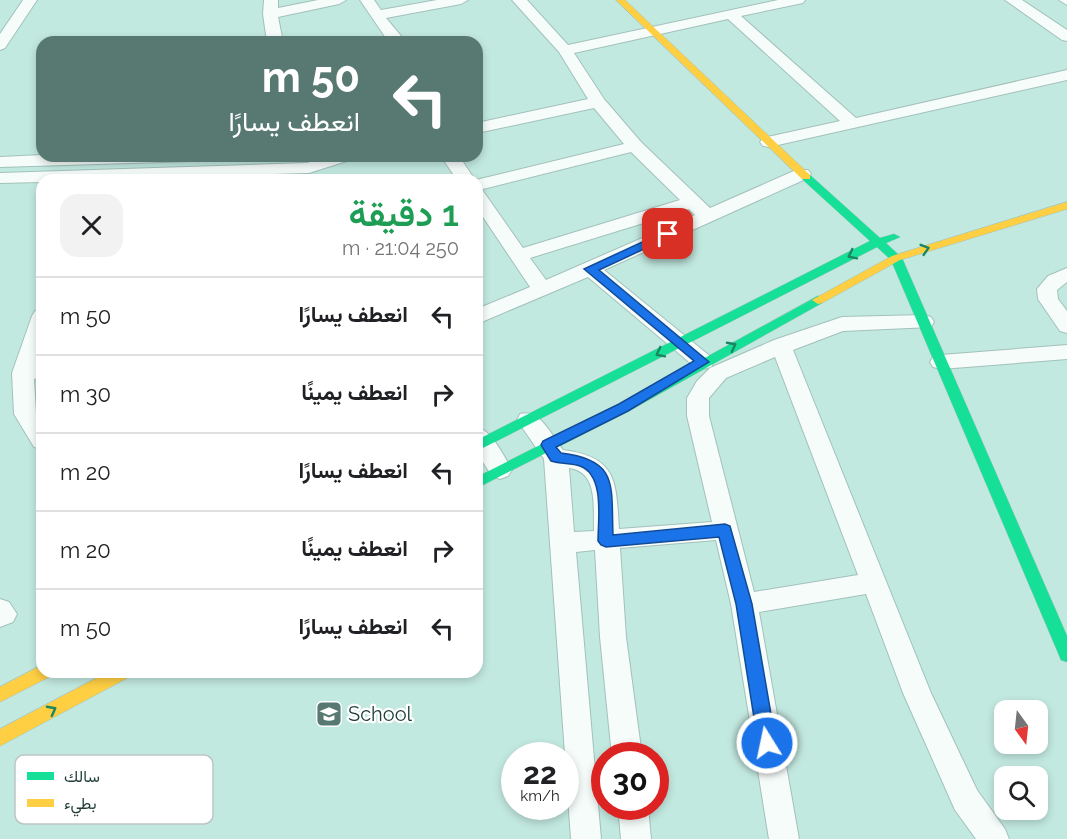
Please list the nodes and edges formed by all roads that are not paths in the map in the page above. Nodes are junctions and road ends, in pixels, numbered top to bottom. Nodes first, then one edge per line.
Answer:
1 (30, 0) edge
2 (339, 0) edge
3 (367, 0) edge
4 (461, 0) edge
5 (519, 0) edge
6 (621, 0) edge
7 (798, 0) edge
8 (1012, 0) edge
9 (270, 7) edge
10 (730, 14) junction
11 (377, 15) junction
12 (654, 30) junction
13 (275, 36) edge
14 (393, 36) edge
15 (1067, 37) edge
16 (0, 45) edge
17 (565, 50) junction
18 (1067, 75) edge
19 (598, 102) junction
20 (852, 123) junction
21 (483, 127) edge
22 (769, 142) junction
23 (635, 146) junction
24 (36, 161) edge
25 (0, 162) edge
26 (325, 162) edge
27 (311, 168) edge
28 (169, 174) edge
29 (802, 174) junction
30 (0, 178) edge
31 (36, 178) edge
32 (483, 184) edge
33 (692, 202) junction
34 (483, 203) edge
35 (1067, 205) edge
36 (708, 216) junction
37 (910, 232) dead end
38 (876, 242) junction
39 (520, 255) junction
40 (896, 258) junction
41 (590, 269) junction
42 (1067, 274) edge
43 (542, 289) junction
44 (483, 314) edge
45 (924, 322) junction
46 (1067, 326) edge
47 (680, 342) junction
48 (782, 345) junction
49 (36, 349) edge
50 (1067, 352) edge
51 (703, 362) junction
52 (941, 362) junction
53 (32, 371) edge
54 (528, 420) junction
55 (36, 431) edge
56 (483, 439) edge
57 (483, 447) edge
58 (552, 451) junction
59 (500, 470) junction
60 (483, 480) edge
61 (725, 530) junction
62 (606, 541) junction
63 (564, 543) junction
64 (872, 583) junction
65 (744, 604) junction
66 (0, 610) edge
67 (0, 616) edge
68 (1067, 655) edge
69 (36, 676) edge
70 (112, 678) edge
71 (0, 695) edge
72 (0, 738) edge
73 (625, 742) edge
74 (634, 820) edge
75 (586, 839) edge
76 (636, 839) edge
77 (784, 839) edge
78 (994, 839) edge

1 - 16 street
2 - 9 street
3 - 11 street
4 - 11 street
5 - 17 street
6 - 12 street
7 - 10 street
8 - 15 street
9 - 13 street
10 - 12 street
10 - 20 street
11 - 14 street
12 - 17 street
12 - 22 street
17 - 19 street
18 - 20 street
19 - 21 street
19 - 23 street
20 - 22 street
22 - 29 street
23 - 32 street
23 - 33 street
24 - 25 street
26 - 27 street
27 - 28 street
29 - 36 street
29 - 38 street
30 - 31 street
33 - 36 street
33 - 39 street
34 - 39 street
40 -> 35 street
36 - 41 street
37 - 38 street
38 - 40 street
38 -> 47 street
39 - 43 street
40 - 45 street
51 -> 40 street
41 - 43 street
41 - 47 street
42 - 46 street
43 - 44 street
45 - 48 street
45 - 52 street
47 - 51 street
47 -> 54 street
48 - 61 street
48 - 64 street
49 - 53 street
50 - 52 street
51 - 58 street
52 - 68 street
53 - 55 street
54 - 56 street
54 - 58 street
57 - 59 street
58 - 59 street
58 - 62 street
58 - 63 street
59 - 60 street
61 - 62 street
61 - 65 street
62 - 63 street
62 - 73 street
63 - 75 street
64 - 65 street
64 - 78 street
65 - 77 street
66 - 67 street
69 - 71 street
72 -> 70 street
74 - 76 street

